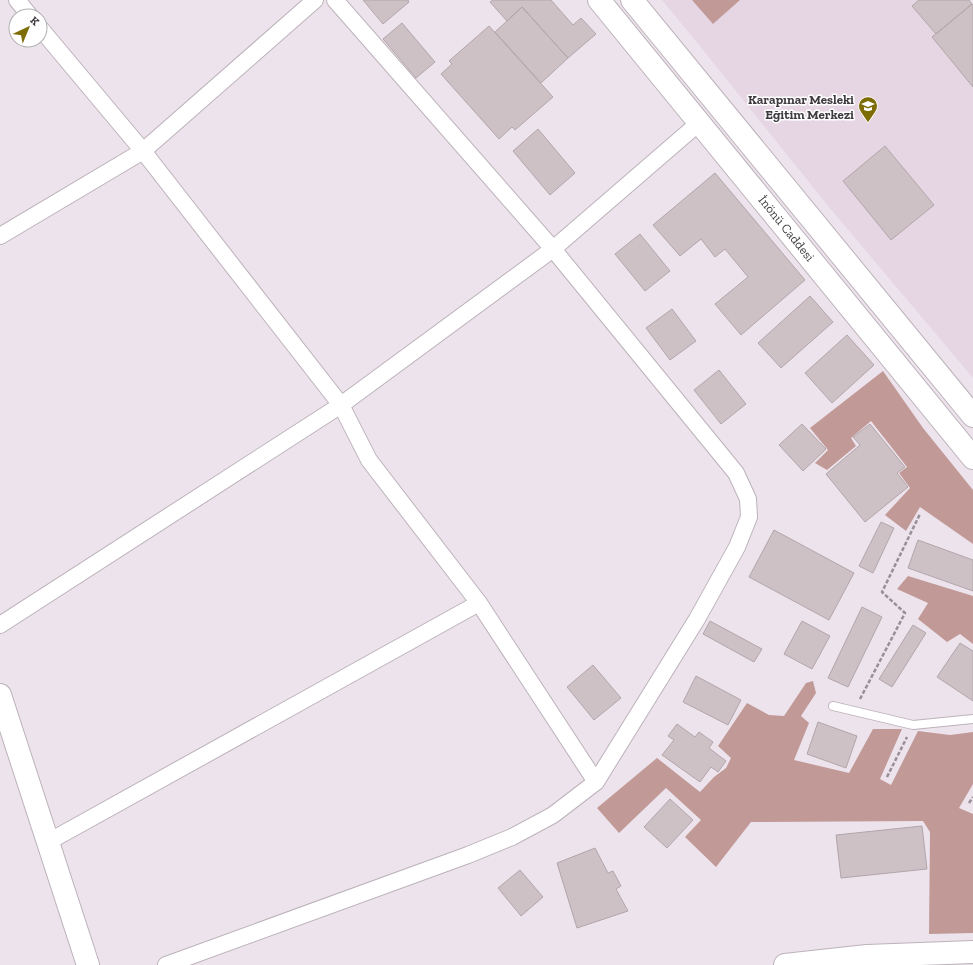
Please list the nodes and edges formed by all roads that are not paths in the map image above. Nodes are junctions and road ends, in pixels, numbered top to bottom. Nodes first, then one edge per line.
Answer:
1 (17, 0) edge
2 (315, 0) edge
3 (335, 0) edge
4 (599, 0) edge
5 (632, 0) edge
6 (24, 8) edge
7 (48, 38) edge
8 (720, 106) junction
9 (700, 122) junction
10 (143, 151) junction
11 (0, 236) edge
12 (553, 248) junction
13 (341, 405) junction
14 (973, 416) edge
15 (973, 458) edge
16 (479, 603) junction
17 (0, 625) edge
18 (0, 695) edge
19 (833, 706) dead end
20 (973, 718) edge
21 (596, 782) junction
22 (48, 842) junction
23 (973, 952) edge
24 (88, 965) edge
25 (166, 965) edge
26 (785, 965) edge

1 - 6 street
2 - 10 street
3 - 12 street
4 - 9 main road, İnönü Caddesi
5 - 8 main road, İnönü Caddesi
7 - 10 street
8 - 9 main road
8 - 14 main road, İnönü Caddesi
9 - 12 street
9 - 15 main road, İnönü Caddesi
10 - 11 street
10 - 13 street
12 - 13 street
12 - 21 street
13 - 16 street
13 - 17 street
16 - 21 street
16 - 22 street
18 - 22 main road
19 - 20 lane
21 - 25 street
22 - 24 main road
23 - 26 main road

